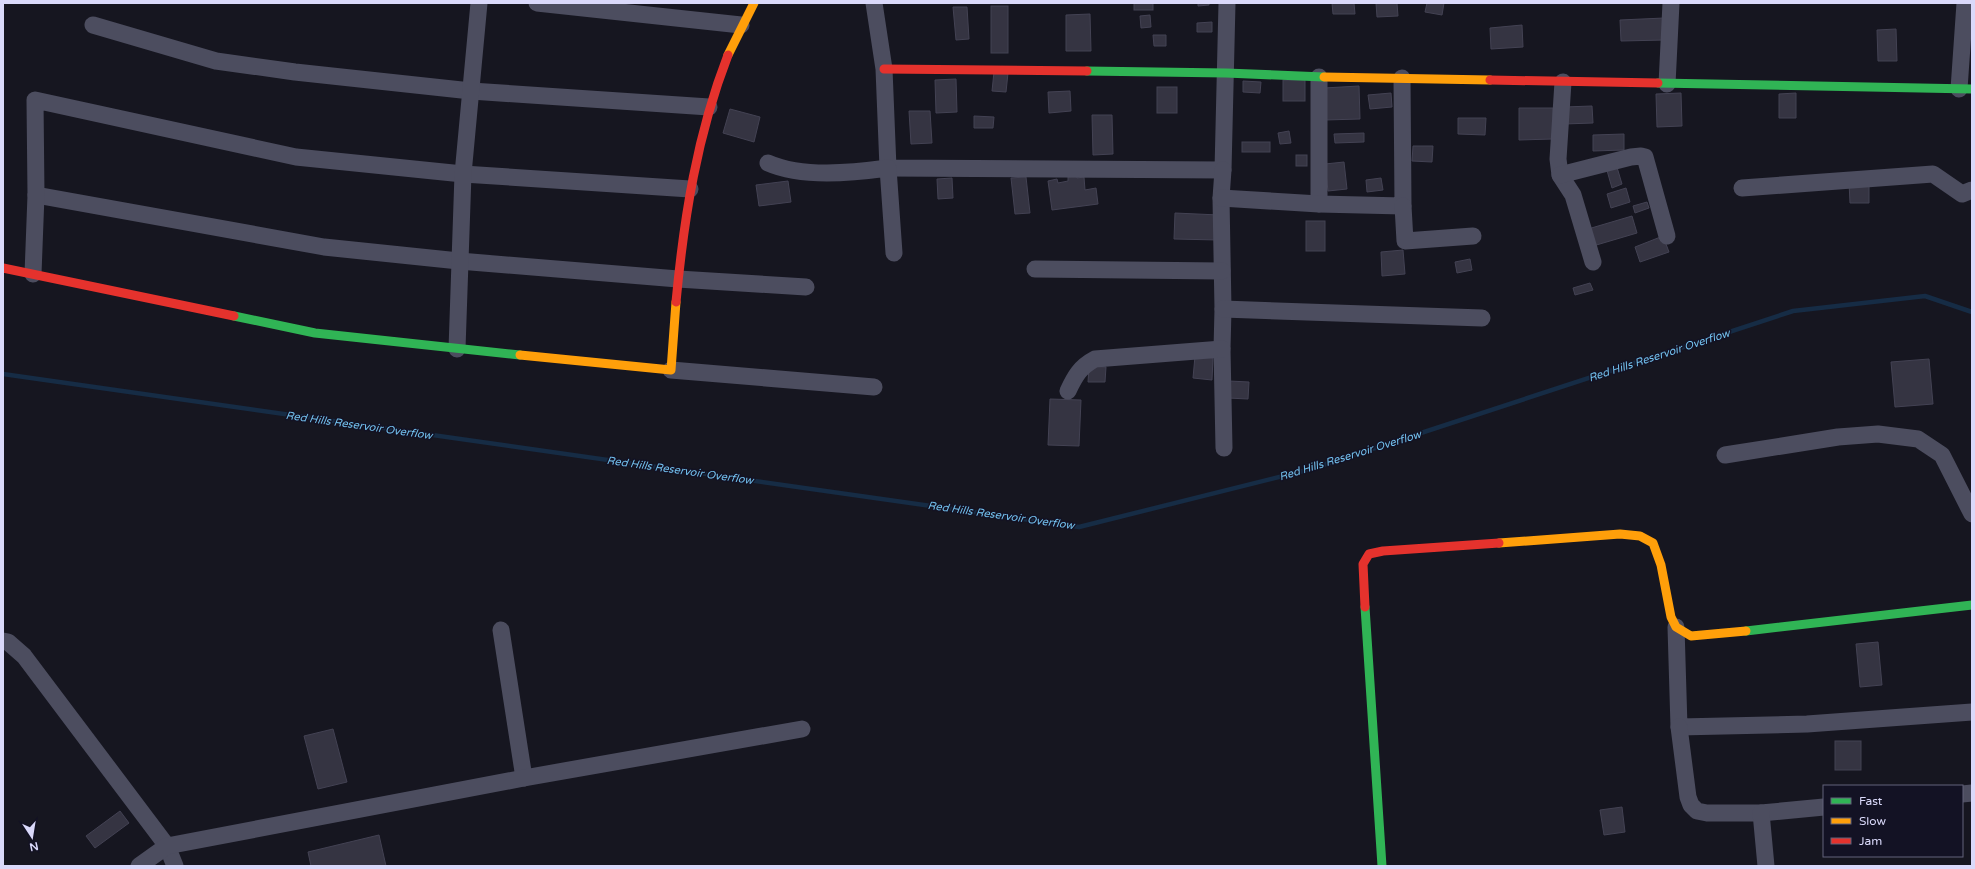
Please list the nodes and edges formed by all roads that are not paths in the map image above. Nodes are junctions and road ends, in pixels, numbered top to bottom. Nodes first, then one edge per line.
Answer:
1 (479, 3) edge
2 (536, 3) edge
3 (754, 3) edge
4 (874, 3) edge
5 (1227, 3) edge
6 (1671, 3) edge
7 (1965, 3) edge
8 (93, 25) dead end
9 (741, 25) junction
10 (884, 69) junction
11 (1226, 73) junction
12 (1319, 78) junction
13 (1402, 78) junction
14 (1563, 82) junction
15 (1667, 84) junction
16 (1965, 89) edge
17 (471, 90) junction
18 (709, 107) junction
19 (768, 163) dead end
20 (888, 168) junction
21 (1223, 170) junction
22 (463, 174) junction
23 (1560, 175) junction
24 (1742, 188) dead end
25 (690, 189) junction
26 (1972, 190) edge
27 (36, 195) junction
28 (1221, 198) junction
29 (1319, 204) junction
30 (1403, 206) junction
31 (1473, 236) dead end
32 (1667, 236) dead end
33 (894, 254) dead end
34 (459, 261) junction
35 (1594, 262) dead end
36 (3, 268) edge
37 (1035, 269) dead end
38 (1222, 271) junction
39 (33, 274) junction
40 (678, 279) junction
41 (806, 287) dead end
42 (1223, 309) junction
43 (1482, 318) dead end
44 (457, 349) junction
45 (1222, 349) junction
46 (671, 370) junction
47 (874, 387) dead end
48 (1068, 391) dead end
49 (1224, 448) dead end
50 (1725, 455) dead end
51 (1972, 514) edge
52 (1972, 605) edge
53 (1676, 627) junction
54 (500, 630) dead end
55 (3, 641) edge
56 (1972, 712) edge
57 (1678, 726) junction
58 (802, 729) dead end
59 (524, 778) junction
60 (1823, 807) edge
61 (1762, 814) junction
62 (167, 846) junction
63 (139, 866) edge
64 (175, 866) edge
65 (1382, 866) edge
66 (1766, 866) edge

1 - 17 street
2 - 9 street
3 - 9 street
4 - 10 street
5 - 11 street
6 - 15 street
7 - 16 street
8 - 17 street
9 - 18 street
10 - 11 street
10 - 20 street
11 - 12 street
11 - 21 street
12 - 13 street
12 - 29 street
13 - 14 street
13 - 30 street
14 - 15 street
14 - 23 street
15 - 16 street
17 - 18 street
17 - 22 street
18 - 25 street
19 - 20 street
20 - 21 street
20 - 33 street
21 - 28 street
22 - 25 street
22 - 27 street
22 - 34 street
23 - 32 street
23 - 35 street
24 - 26 street
25 - 40 street
27 - 34 street
27 - 39 street
28 - 29 street
28 - 38 street
29 - 30 street
30 - 31 street
34 - 40 street
34 - 44 street
36 - 39 street
37 - 38 street
38 - 42 street
39 - 44 street
40 - 41 street
40 - 46 street
42 - 43 street
42 - 45 street
44 - 46 street
45 - 48 street
45 - 49 street
46 - 47 street
50 - 51 street
52 - 53 street
53 - 57 street
53 - 65 street
54 - 59 street
55 - 62 street
56 - 57 street
57 - 61 street
58 - 59 street
59 - 62 street
60 - 61 street
61 - 66 street
62 - 63 street
62 - 64 street

